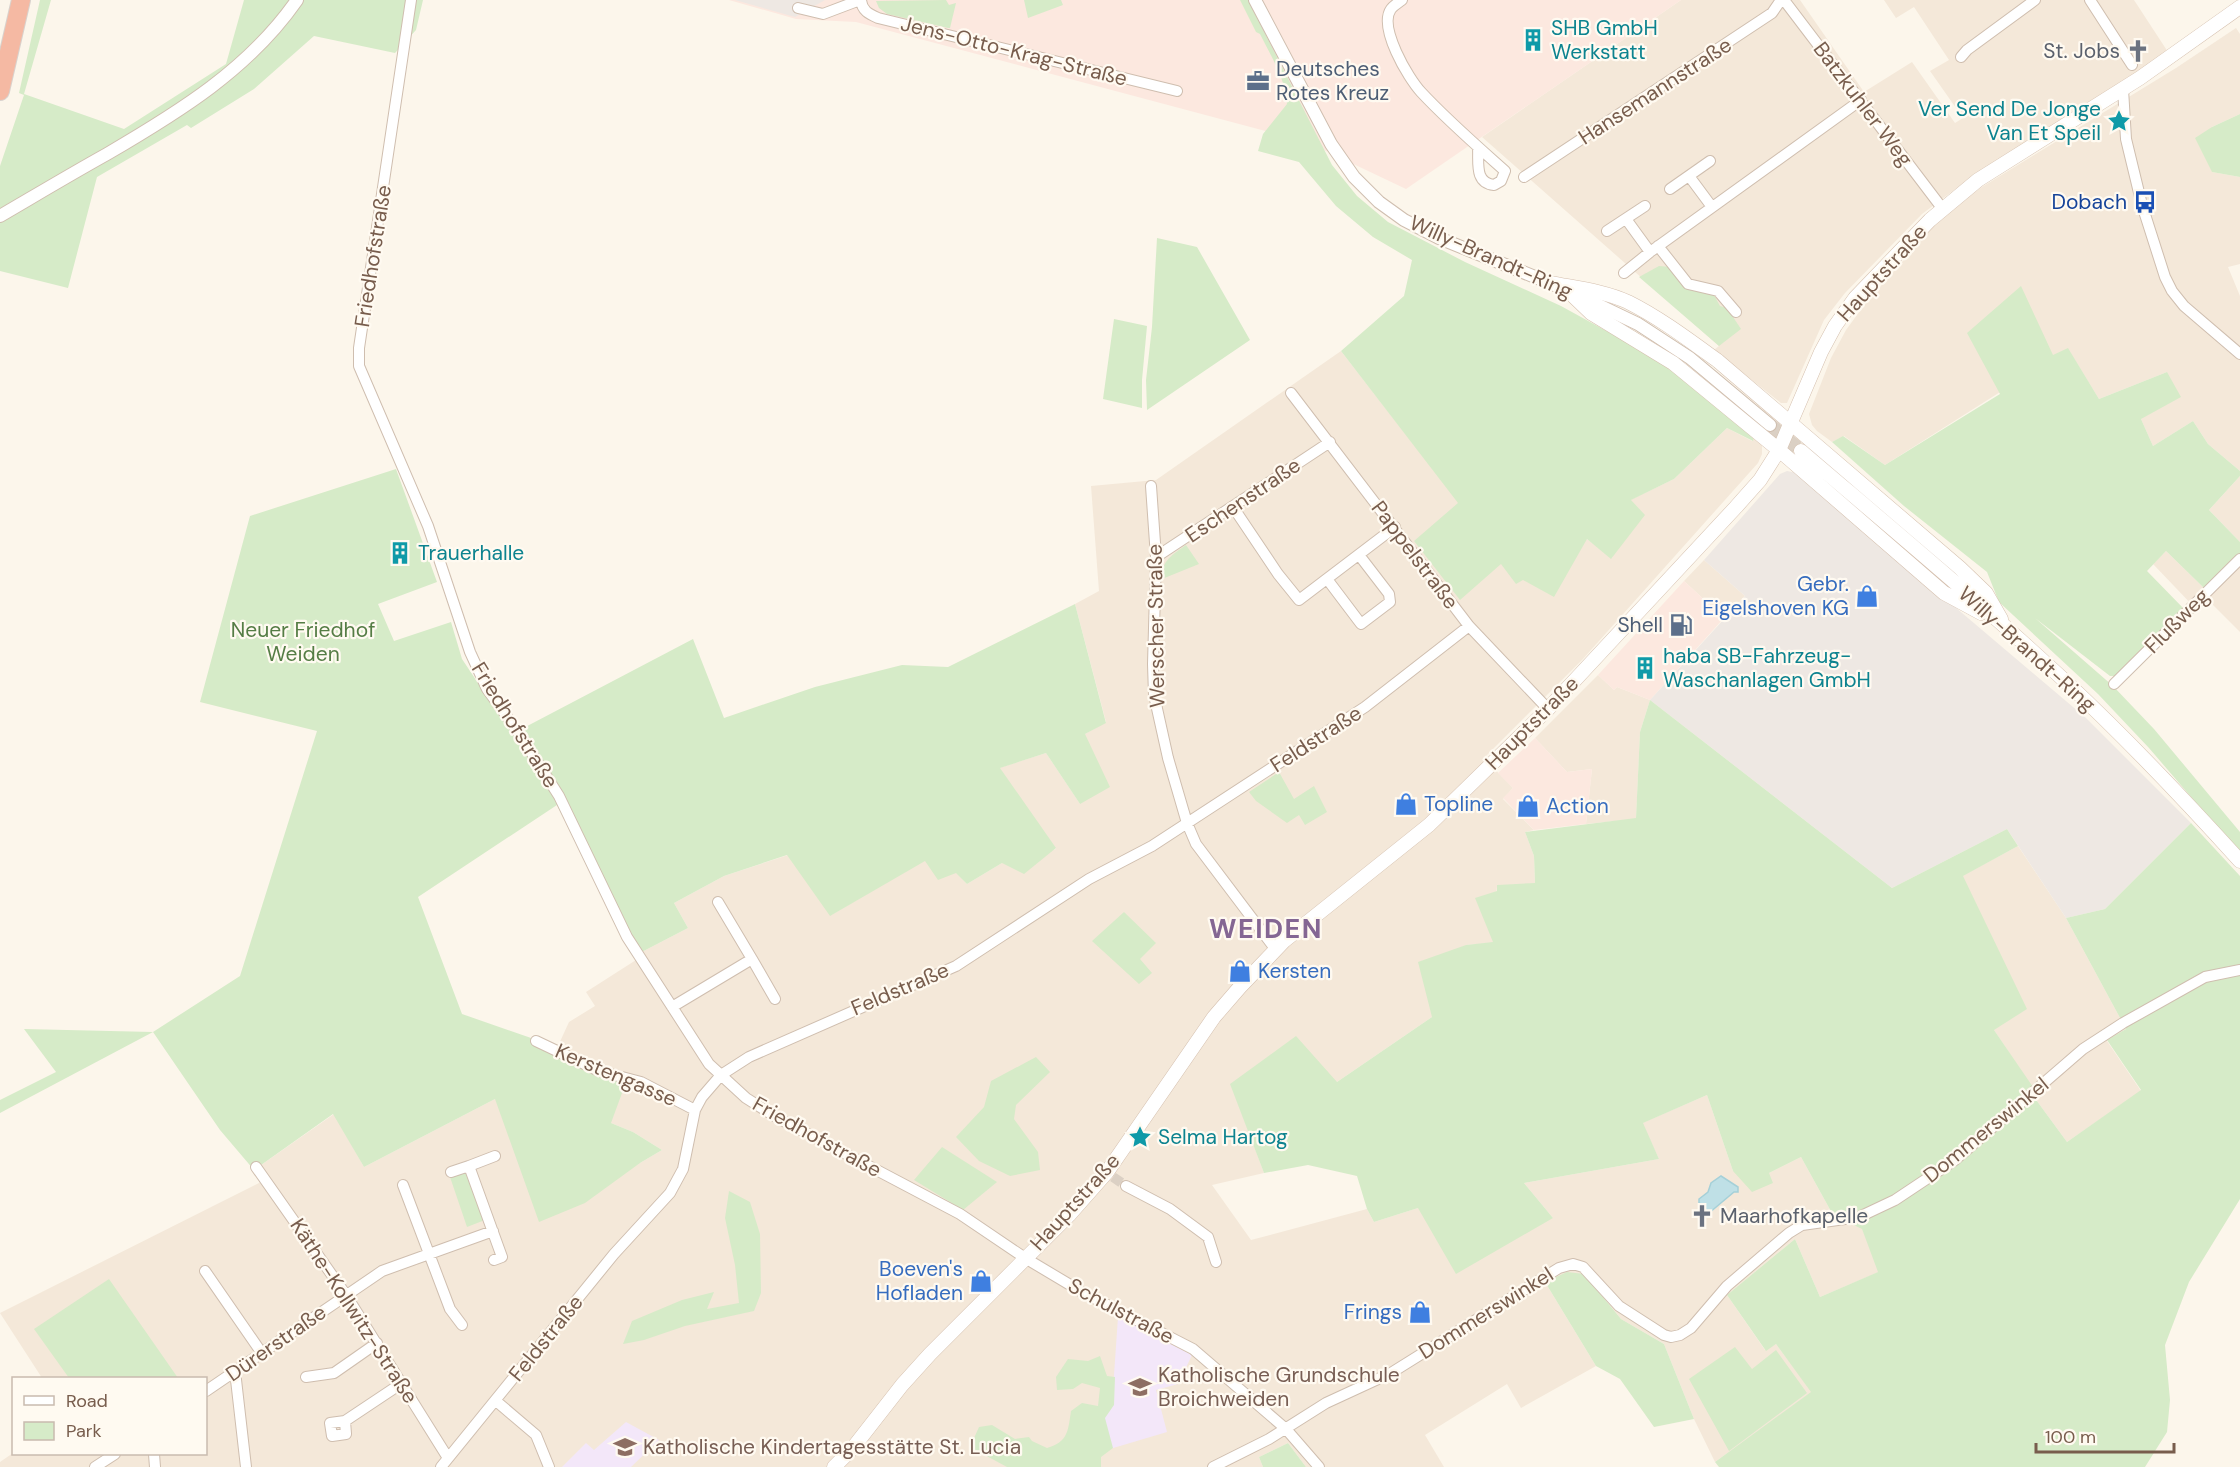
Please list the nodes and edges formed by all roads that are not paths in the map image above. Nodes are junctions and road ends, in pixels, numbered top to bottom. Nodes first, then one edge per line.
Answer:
1 (21, 0) edge
2 (297, 0) edge
3 (411, 0) edge
4 (861, 0) edge
5 (1255, 0) edge
6 (1402, 0) edge
7 (1782, 0) edge
8 (2034, 0) edge
9 (2090, 0) edge
10 (2240, 7) edge
11 (798, 9) dead end
12 (1960, 57) dead end
13 (2132, 65) dead end
14 (2123, 89) junction
15 (0, 91) edge
16 (1177, 91) dead end
17 (1861, 100) junction
18 (1478, 147) dead end
19 (1710, 161) dead end
20 (1689, 176) junction
21 (1524, 177) dead end
22 (1670, 189) dead end
23 (1645, 206) dead end
24 (1712, 207) junction
25 (1942, 208) junction
26 (0, 216) edge
27 (1626, 219) junction
28 (1607, 231) dead end
29 (1654, 249) junction
30 (1624, 273) dead end
31 (1551, 283) junction
32 (1567, 290) junction
33 (1736, 312) dead end
34 (2240, 354) edge
35 (1291, 393) dead end
36 (1770, 425) tunnel mouth
37 (1790, 425) junction
38 (1330, 442) junction
39 (1779, 450) junction
40 (1801, 451) tunnel mouth
41 (1151, 486) dead end
42 (1233, 507) junction
43 (1395, 527) junction
44 (1359, 555) junction
45 (1156, 557) junction
46 (2240, 559) edge
47 (1327, 579) junction
48 (2002, 624) junction
49 (1469, 626) junction
50 (2114, 684) dead end
51 (1548, 709) junction
52 (1187, 823) junction
53 (2240, 861) edge
54 (718, 902) dead end
55 (1276, 950) junction
56 (752, 959) junction
57 (2240, 970) edge
58 (775, 999) dead end
59 (672, 1007) junction
60 (536, 1041) dead end
61 (721, 1075) junction
62 (695, 1110) junction
63 (495, 1156) dead end
64 (469, 1166) junction
65 (256, 1167) dead end
66 (451, 1172) dead end
67 (403, 1185) dead end
68 (1126, 1185) tunnel mouth
69 (493, 1231) junction
70 (430, 1254) junction
71 (1024, 1258) junction
72 (494, 1260) dead end
73 (1216, 1262) dead end
74 (205, 1271) dead end
75 (346, 1294) junction
76 (462, 1325) dead end
77 (377, 1343) junction
78 (261, 1352) junction
79 (235, 1371) junction
80 (306, 1377) dead end
81 (402, 1383) junction
82 (207, 1390) edge
83 (496, 1401) junction
84 (345, 1421) dead end
85 (1286, 1429) junction
86 (113, 1455) edge
87 (444, 1463) edge
88 (95, 1467) edge
89 (246, 1467) edge
90 (549, 1467) edge
91 (834, 1467) edge
92 (1213, 1467) edge
93 (1319, 1467) edge

1 - 15 highway
2 - 26 street
3 - 59 street, Friedhofstraße
4 - 11 street, Jens-Otto-Krag-Straße
4 - 16 street, Jens-Otto-Krag-Straße
5 - 31 street, Willy-Brandt-Ring
6 - 18 street
7 - 17 street, Batzkuhler Weg
7 - 21 street, Hansemannstraße
8 - 12 street
9 - 13 street
10 - 14 main road, Hauptstraße
14 - 25 main road, Hauptstraße
14 - 34 street
17 - 24 street
17 - 25 street, Batzkuhler Weg
19 - 20 street
20 - 22 street
20 - 24 street
23 - 27 street
24 - 29 street
25 - 37 main road, Hauptstraße
27 - 28 street
27 - 29 street
29 - 30 street
29 - 33 street
31 - 32 street, Willy-Brandt-Ring
31 - 37 main road
32 - 36 street, Willy-Brandt-Ring
32 - 39 main road
35 - 38 street, Pappelstraße
37 - 39 main road, Hauptstraße
37 - 48 main road
38 - 42 street, Eschenstraße
38 - 43 street, Pappelstraße
39 - 48 main road
39 - 51 main road, Hauptstraße
40 - 48 main road, Willy-Brandt-Ring
41 - 45 street, Werscher Straße
42 - 45 street, Eschenstraße
42 - 47 street
43 - 44 street
43 - 49 street, Pappelstraße
44 - 47 street
44 - 47 street
45 - 52 street, Werscher Straße
46 - 50 street, Flußweg
48 - 53 main road, Willy-Brandt-Ring
49 - 51 street, Pappelstraße
49 - 52 street, Feldstraße
51 - 55 main road, Hauptstraße
52 - 55 street, Werscher Straße
52 - 61 street, Feldstraße
54 - 56 street
55 - 71 main road, Hauptstraße
56 - 58 street
56 - 59 street
57 - 85 street, Dommerswinkel
59 - 61 street, Friedhofstraße
60 - 62 street, Kerstengasse
61 - 62 street, Feldstraße
61 - 71 street, Friedhofstraße
62 - 83 street, Feldstraße
63 - 64 street
64 - 66 street
64 - 69 street
65 - 75 street, Käthe-Kollwitz-Straße
67 - 70 street
68 - 73 street
69 - 70 street, Dürerstraße
69 - 72 street
70 - 75 street, Dürerstraße
70 - 76 street
71 - 85 street, Schulstraße
71 - 91 main road, Hauptstraße
74 - 78 street
75 - 77 street, Käthe-Kollwitz-Straße
75 - 78 street, Dürerstraße
77 - 80 street
77 - 81 street, Käthe-Kollwitz-Straße
78 - 79 street, Dürerstraße
79 - 82 street, Dürerstraße
79 - 89 street
81 - 84 street
81 - 87 street, Käthe-Kollwitz-Straße
83 - 87 street, Feldstraße
83 - 90 street
85 - 92 street, Dommerswinkel
85 - 93 street, Schulstraße
86 - 88 street

